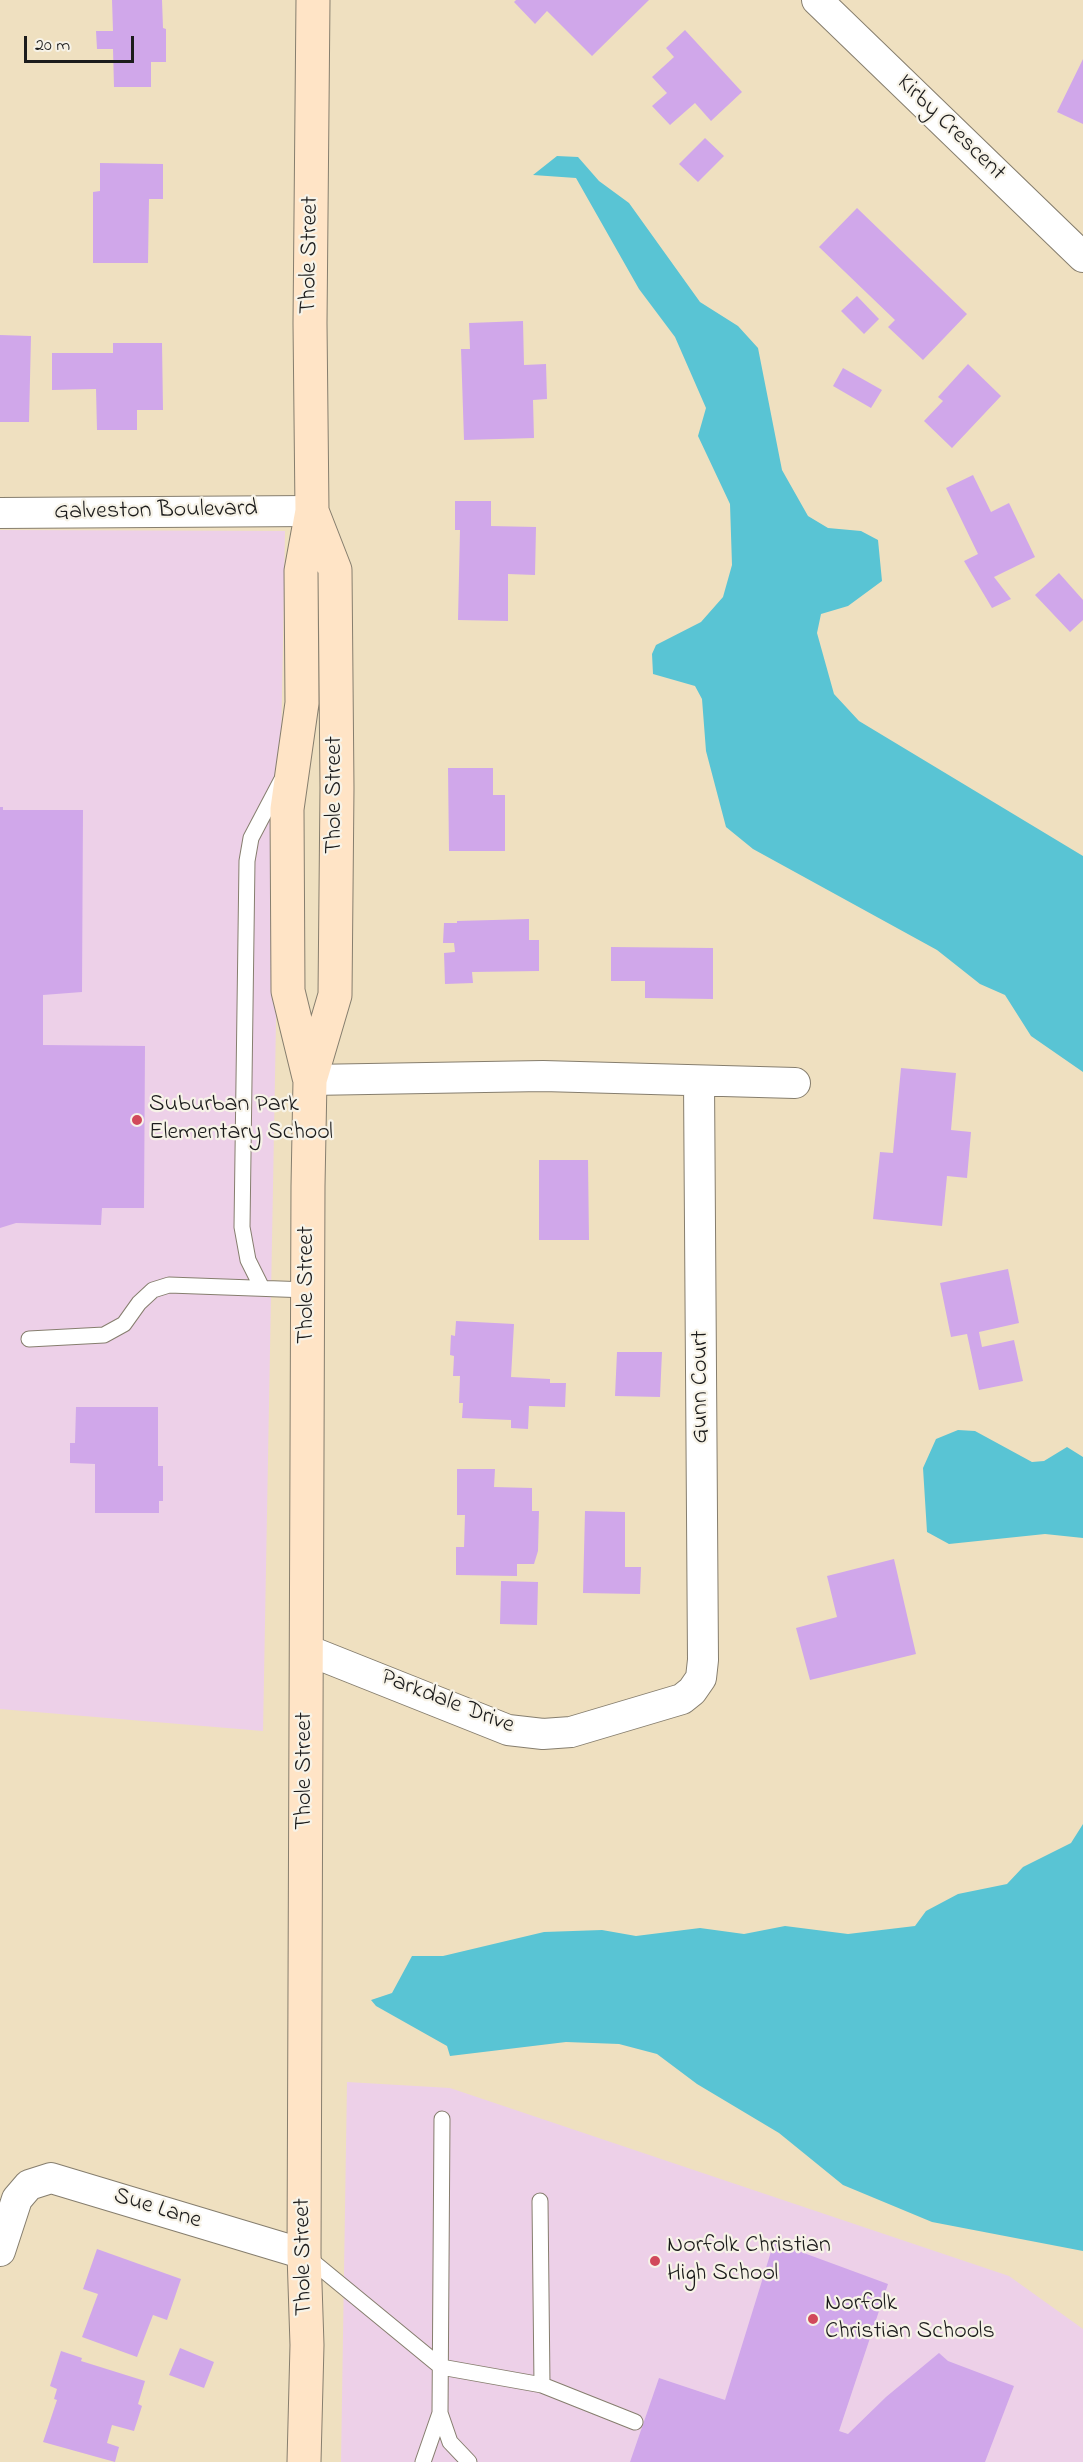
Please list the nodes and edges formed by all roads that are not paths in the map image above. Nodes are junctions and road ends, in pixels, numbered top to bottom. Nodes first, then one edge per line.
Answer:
1 (313, 0) edge
2 (818, 0) edge
3 (1083, 257) edge
4 (312, 511) junction
5 (0, 513) edge
6 (336, 754) junction
7 (296, 755) junction
8 (310, 1080) junction
9 (699, 1080) junction
10 (795, 1083) dead end
11 (262, 1288) junction
12 (308, 1290) junction
13 (29, 1339) dead end
14 (307, 1650) junction
15 (692, 1690) joint
16 (442, 2119) dead end
17 (540, 2201) dead end
18 (0, 2251) edge
19 (304, 2254) junction
20 (441, 2367) junction
21 (542, 2385) junction
22 (440, 2413) junction
23 (635, 2422) dead end
24 (304, 2462) edge
25 (423, 2462) edge
26 (469, 2462) edge

1 - 4 street, Thole Street
2 - 3 street, Kirby Crescent
4 - 5 street, Galveston Boulevard
4 - 6 street, Thole Street
4 - 7 street, Thole Street
6 - 7 street
6 - 8 street, Thole Street
7 - 8 street, Thole Street
7 - 11 lane
8 - 9 street
8 - 12 street, Thole Street
9 - 10 street
9 - 15 street, Gunn Court
11 - 12 lane
11 - 13 lane
12 - 14 street, Thole Street
14 - 15 street, Parkdale Drive
14 - 19 street, Thole Street
16 - 20 lane
17 - 21 lane
18 - 19 street, Sue Lane
19 - 20 lane
19 - 24 street, Thole Street
20 - 21 lane
20 - 22 lane
21 - 23 lane
22 - 25 lane
22 - 26 lane

